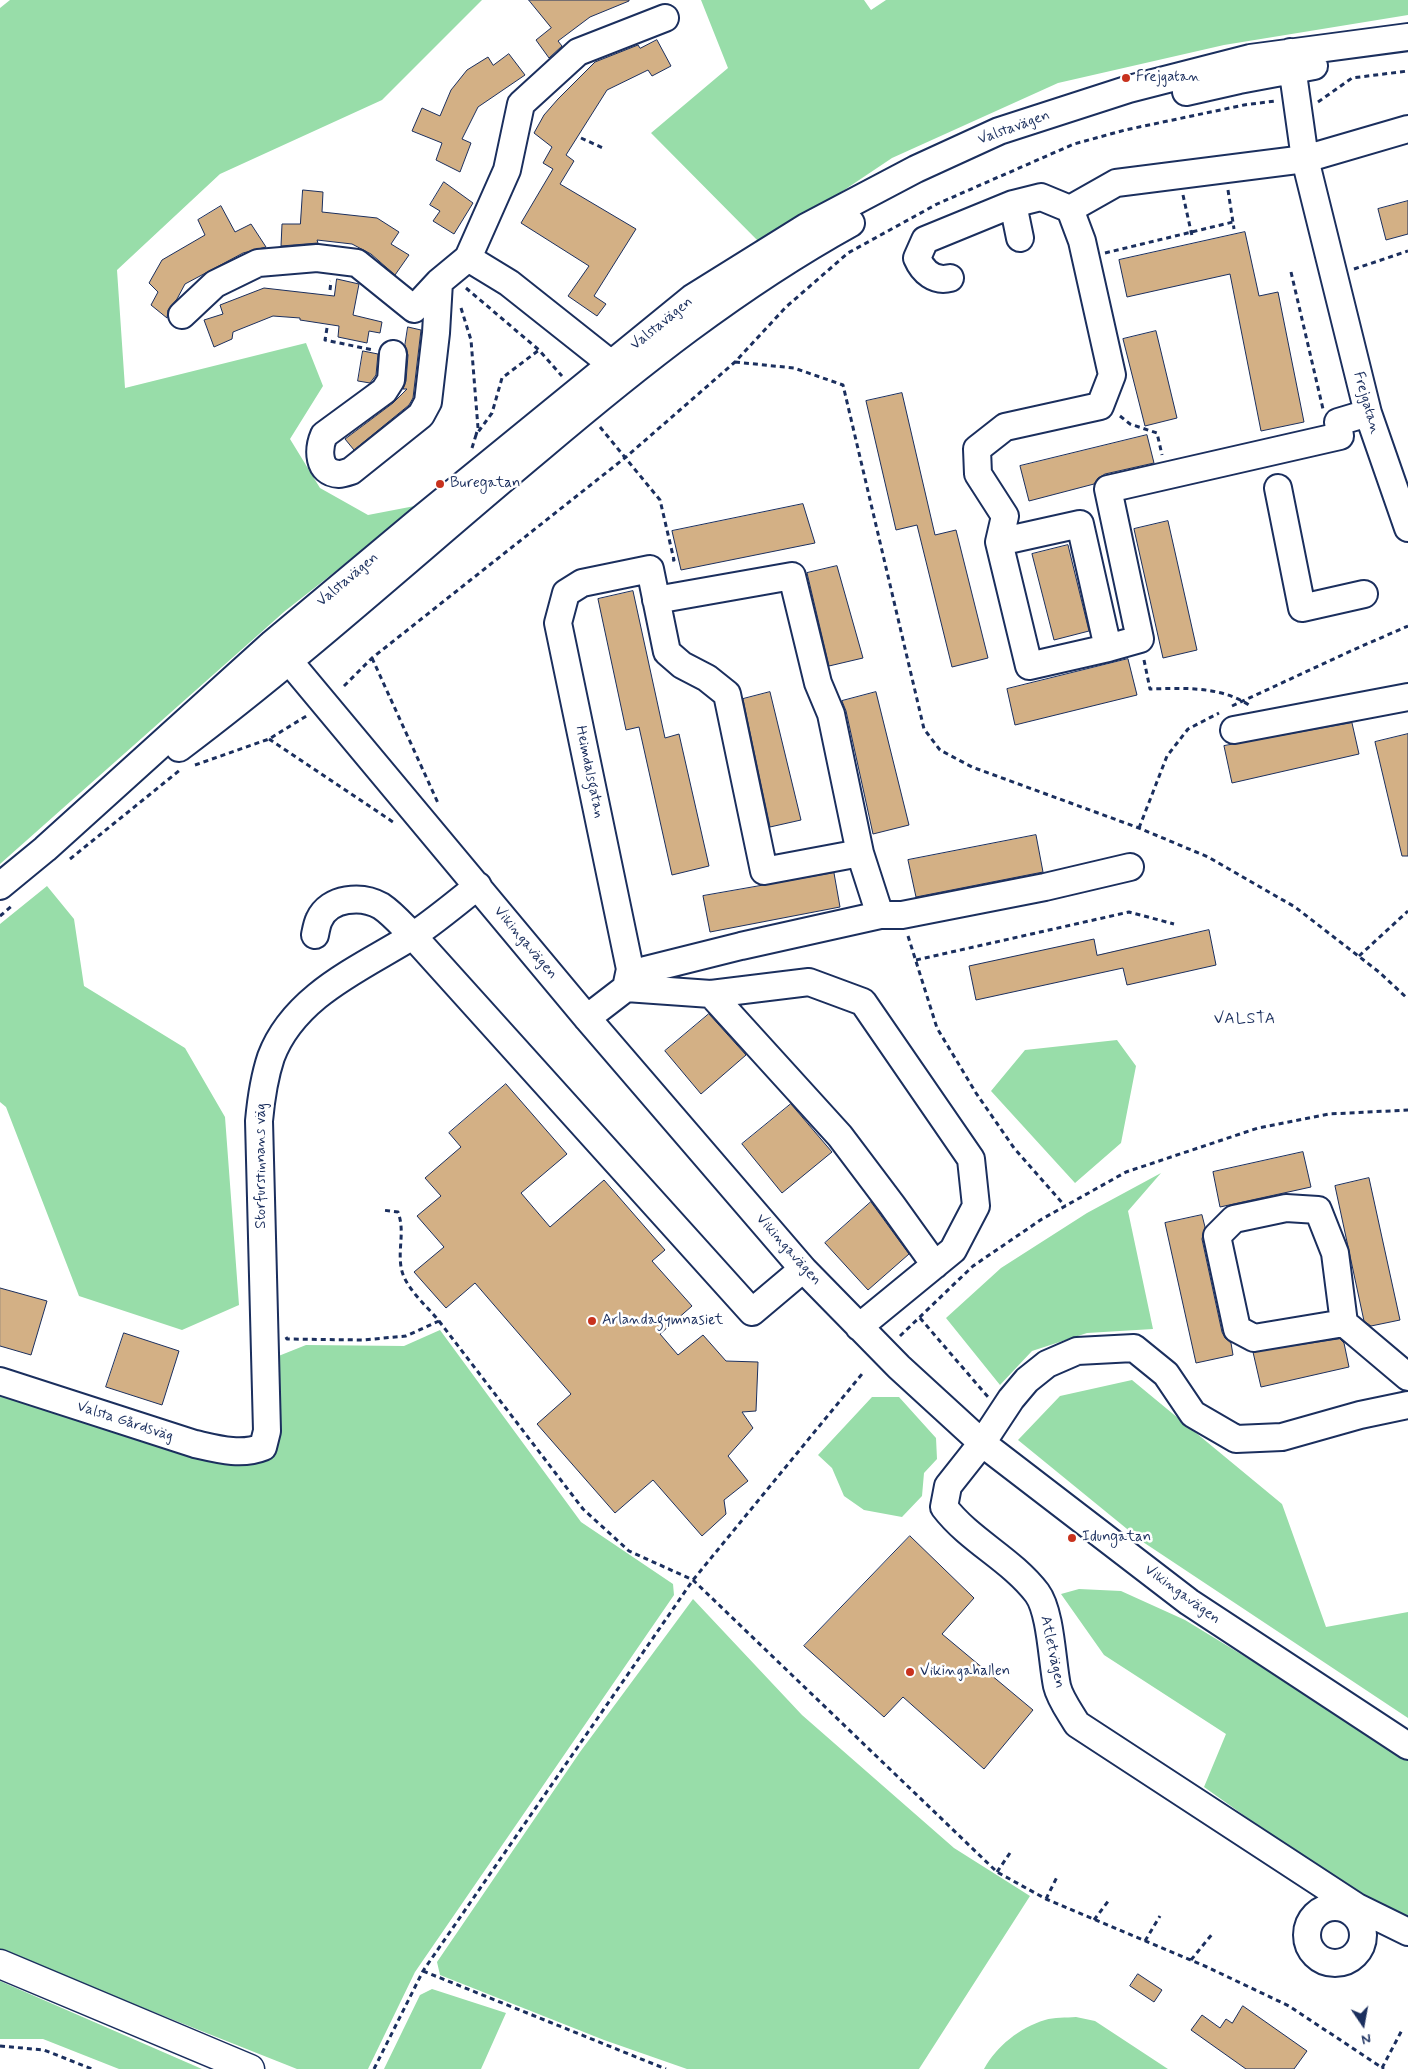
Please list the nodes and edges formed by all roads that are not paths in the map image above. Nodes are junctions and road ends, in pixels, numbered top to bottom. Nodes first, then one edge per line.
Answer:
1 (665, 18) dead end
2 (1408, 36) edge
3 (1408, 53) edge
4 (1291, 61) junction
5 (1408, 129) edge
6 (1305, 158) junction
7 (1013, 204) junction
8 (1070, 209) junction
9 (1020, 238) dead end
10 (452, 272) junction
11 (950, 278) dead end
12 (182, 315) dead end
13 (393, 354) road end
14 (619, 370) junction
15 (1368, 413) junction
16 (1278, 488) dead end
17 (1408, 528) edge
18 (999, 542) junction
19 (1364, 594) dead end
20 (656, 600) junction
21 (1108, 648) junction
22 (281, 652) junction
23 (1408, 697) edge
24 (1234, 730) dead end
25 (860, 853) junction
26 (1130, 867) dead end
27 (478, 886) junction
28 (8, 895) edge
29 (891, 915) junction
30 (315, 935) dead end
31 (413, 936) junction
32 (626, 988) junction
33 (711, 994) junction
34 (587, 1018) junction
35 (935, 1266) junction
36 (803, 1269) junction
37 (1344, 1323) junction
38 (859, 1327) junction
39 (1408, 1377) edge
40 (0, 1381) edge
41 (1408, 1405) edge
42 (982, 1444) junction
43 (253, 1451) joint
44 (1408, 1746) edge
45 (1335, 1892) junction
46 (1311, 1920) junction
47 (1403, 1930) edge
48 (1355, 1954) junction
49 (0, 1964) edge
50 (250, 2069) edge

1 - 10 street
2 - 4 street, Valstavägen
3 - 4 street, Valstavägen
4 - 6 street, Frejgatan
4 - 14 street, Valstavägen
5 - 6 street
6 - 8 street
6 - 15 street, Frejgatan
7 - 8 street
7 - 9 street
7 - 11 street
8 - 18 street
10 - 12 street
10 - 13 street
10 - 14 street
14 - 22 street, Valstavägen
15 - 17 street, Frejgatan
15 - 21 street
16 - 19 street
18 - 21 street
18 - 21 street
20 - 25 street
20 - 25 street
20 - 32 street, Heimdalsgatan
22 - 27 street, Vikingavägen
22 - 28 street, Valstavägen
23 - 24 street
25 - 29 street
26 - 29 street
27 - 31 street, Storfurstinnans väg
27 - 34 street, Vikingavägen
29 - 32 street
30 - 31 street
31 - 36 street
31 - 43 street, Storfurstinnans väg
32 - 33 street
32 - 34 street
33 - 35 street
33 - 35 street
34 - 36 street, Vikingavägen
35 - 38 street
36 - 38 street, Vikingavägen
37 - 37 street
37 - 39 street
38 - 42 street, Vikingavägen
40 - 43 street, Valsta Gårdsväg
41 - 42 street
42 - 44 street, Vikingavägen
42 - 45 street, Atletvägen
45 - 46 street
45 - 47 street, Atletvägen
46 - 48 street, Atletvägen
46 - 48 street
47 - 48 street, Atletvägen
49 - 50 main road

